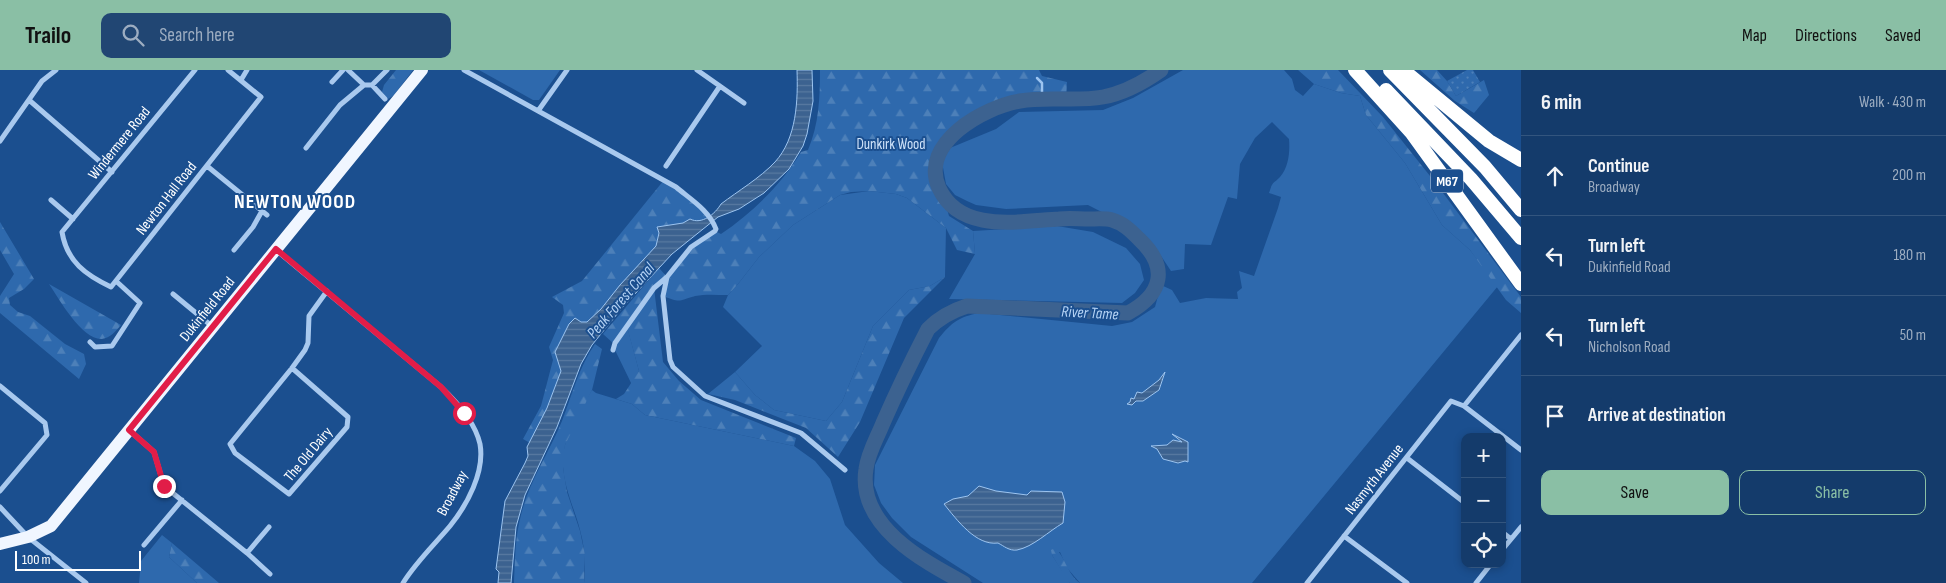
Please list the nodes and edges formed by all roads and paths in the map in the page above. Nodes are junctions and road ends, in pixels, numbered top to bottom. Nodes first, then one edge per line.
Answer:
1 (56, 70) edge
2 (195, 70) edge
3 (228, 70) edge
4 (247, 70) edge
5 (343, 70) edge
6 (348, 70) edge
7 (386, 70) edge
8 (422, 70) edge
9 (464, 70) edge
10 (567, 70) edge
11 (697, 70) edge
12 (1355, 70) edge
13 (1390, 70) edge
14 (1403, 70) edge
15 (1368, 76) edge
16 (240, 80) junction
17 (332, 82) dead end
18 (364, 85) junction
19 (372, 85) junction
20 (720, 86) junction
21 (385, 99) dead end
22 (29, 100) junction
23 (744, 103) dead end
24 (538, 111) junction
25 (0, 141) edge
26 (306, 148) dead end
27 (1521, 160) edge
28 (207, 166) junction
29 (666, 166) dead end
30 (112, 172) junction
31 (51, 200) dead end
32 (1521, 210) edge
33 (262, 211) junction
34 (267, 215) dead end
35 (73, 219) junction
36 (1521, 238) edge
37 (276, 249) junction
38 (234, 250) dead end
39 (667, 277) junction
40 (116, 281) junction
41 (1521, 284) edge
42 (327, 291) junction
43 (173, 294) dead end
44 (213, 327) junction
45 (1521, 335) edge
46 (90, 342) dead end
47 (613, 350) dead end
48 (292, 368) junction
49 (0, 386) edge
50 (1464, 406) junction
51 (129, 430) junction
52 (1521, 450) edge
53 (1407, 458) junction
54 (845, 470) dead end
55 (0, 491) edge
56 (182, 500) junction
57 (1461, 500) edge
58 (0, 508) edge
59 (1521, 527) edge
60 (269, 528) dead end
61 (1506, 535) edge
62 (1344, 536) junction
63 (28, 537) junction
64 (1511, 539) junction
65 (0, 544) edge
66 (144, 545) dead end
67 (1506, 545) edge
68 (247, 553) junction
69 (1488, 568) edge
70 (270, 574) dead end
71 (86, 583) edge
72 (404, 583) edge
73 (1307, 583) edge
74 (1406, 583) edge
75 (1476, 583) edge

1 - 22 street
2 - 30 street, Windermere Road
3 - 16 street, Newton Hall Road
4 - 16 street
5 - 17 street
6 - 18 street
7 - 19 street
8 - 37 main road, Dukinfield Road
9 - 24 street
10 - 24 street
11 - 20 street
12 - 15 highway, M67
13 - 32 highway, M67
14 - 27 highway
15 - 36 highway, M67
15 - 41 highway, M67
16 - 28 street, Newton Hall Road
18 - 19 street
18 - 26 street
19 - 21 street
20 - 23 street
20 - 29 street
22 - 25 street
22 - 30 street
24 - 39 street
28 - 33 street
28 - 40 street, Newton Hall Road
30 - 35 street, Windermere Road
31 - 35 street
33 - 34 street
33 - 38 street
35 - 40 street, Windermere Road
37 - 42 street, Broadway
37 - 44 main road, Dukinfield Road
39 - 47 street
39 - 54 street
40 - 46 street
42 - 48 street, The Old Dairy
42 - 72 street, Broadway
43 - 44 street
44 - 51 main road, Dukinfield Road
45 - 50 street
48 - 48 street, The Old Dairy
49 - 55 street
50 - 52 street
50 - 53 street, Nasmyth Avenue
51 - 56 street
51 - 63 main road, Dukinfield Road
53 - 57 street
53 - 62 street, Nasmyth Avenue
56 - 66 street
56 - 68 street
58 - 63 street
59 - 64 street
60 - 68 street
61 - 64 street
62 - 73 street, Nasmyth Avenue
62 - 74 street
63 - 65 main road, Dukinfield Road
63 - 71 street
64 - 67 street
68 - 70 street
69 - 75 street

